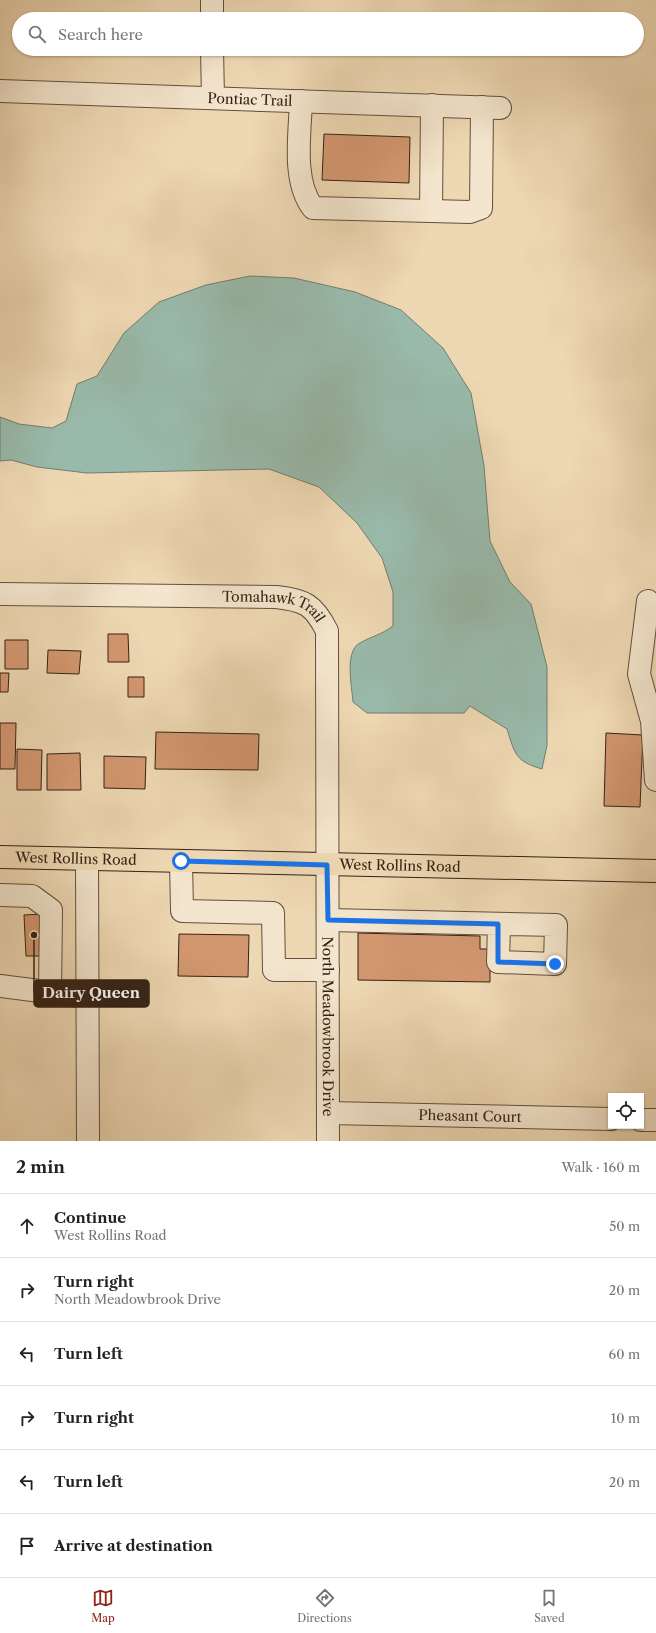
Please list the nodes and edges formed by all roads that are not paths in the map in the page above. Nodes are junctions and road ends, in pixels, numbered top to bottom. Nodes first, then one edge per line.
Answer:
1 (212, 0) edge
2 (212, 12) edge
3 (212, 56) edge
4 (0, 91) edge
5 (212, 98) junction
6 (301, 101) junction
7 (432, 106) junction
8 (431, 211) junction
9 (0, 594) edge
10 (648, 601) dead end
11 (656, 780) edge
12 (0, 857) edge
13 (87, 859) junction
14 (181, 861) junction
15 (327, 865) junction
16 (656, 871) edge
17 (0, 895) edge
18 (328, 920) junction
19 (498, 924) dead end
20 (328, 970) junction
21 (0, 986) edge
22 (50, 992) junction
23 (87, 997) junction
24 (328, 1113) junction
25 (608, 1119) edge
26 (644, 1120) edge
27 (656, 1120) edge
28 (88, 1141) edge
29 (328, 1141) edge

1 - 2 street
3 - 5 street
4 - 5 street, Pontiac Trail
5 - 6 street, Pontiac Trail
6 - 7 street, Pontiac Trail
6 - 8 street
7 - 8 street
7 - 8 street, Pontiac Trail
9 - 15 street, Tomahawk Trail
10 - 11 street
12 - 13 main road, West Rollins Road
13 - 14 main road, West Rollins Road
13 - 23 street
14 - 15 main road, West Rollins Road
14 - 20 street
15 - 16 main road, West Rollins Road
15 - 18 street, North Meadowbrook Drive
17 - 22 street
18 - 19 street
18 - 20 street, North Meadowbrook Drive
20 - 24 street, North Meadowbrook Drive
21 - 22 street
22 - 23 street
23 - 28 street
24 - 25 street, Pheasant Court
24 - 29 street, North Meadowbrook Drive
26 - 27 street

